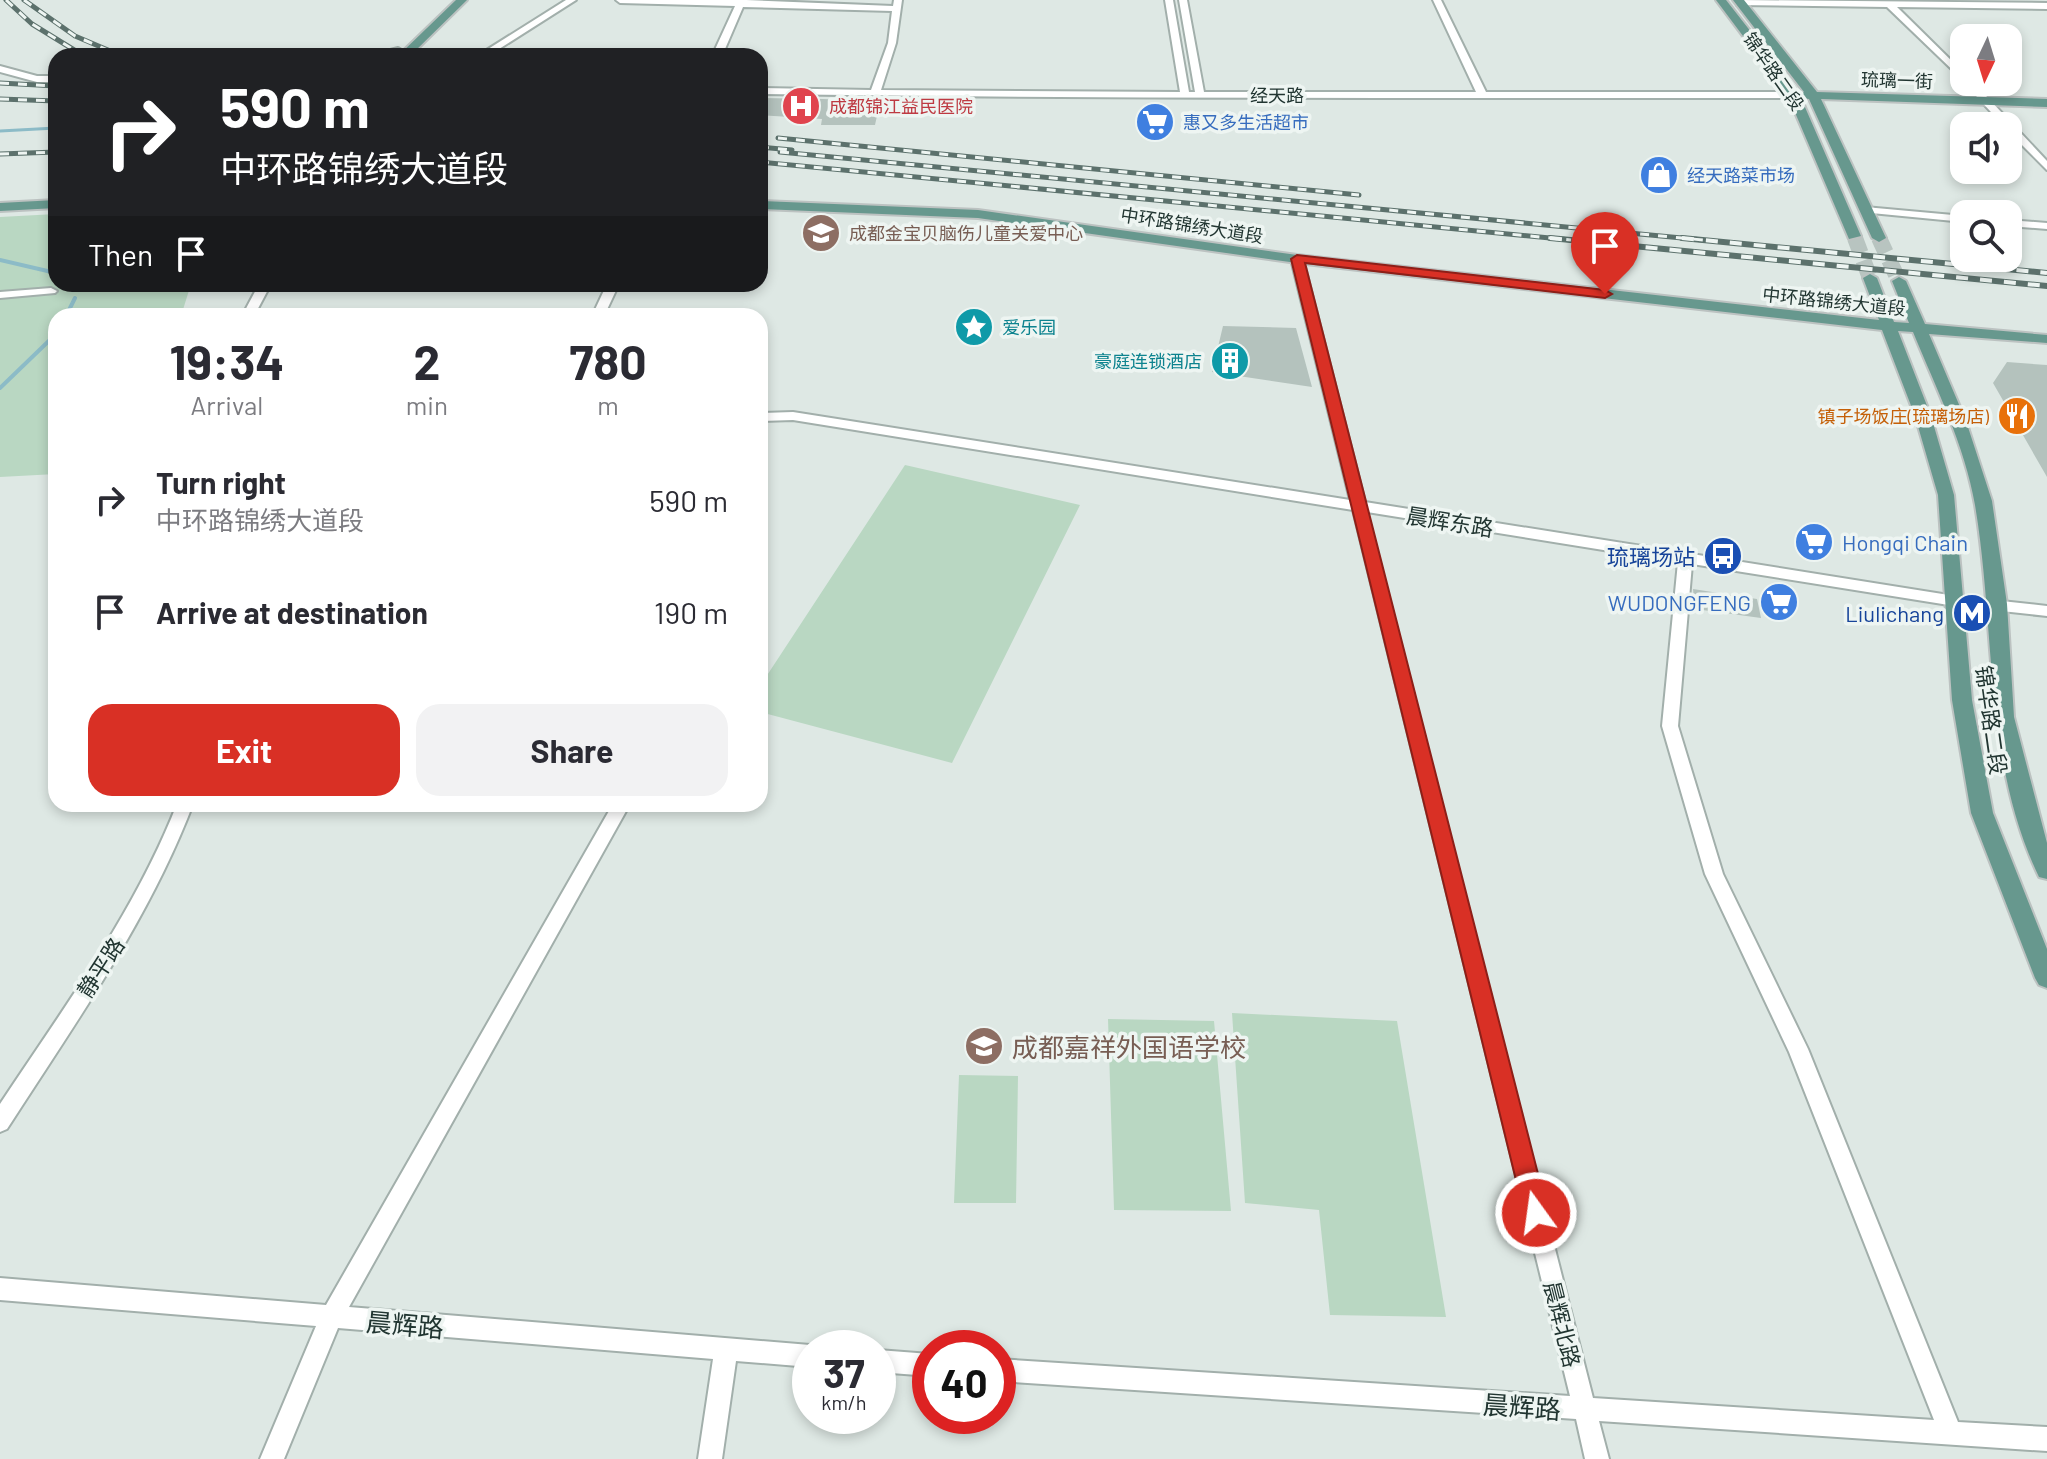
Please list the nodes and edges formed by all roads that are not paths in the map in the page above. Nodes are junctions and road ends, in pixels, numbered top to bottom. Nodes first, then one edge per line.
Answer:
1 (442, 0) edge
2 (462, 0) edge
3 (572, 0) edge
4 (620, 0) edge
5 (1169, 0) edge
6 (1183, 0) edge
7 (1437, 0) edge
8 (1721, 0) edge
9 (1739, 1) edge
10 (742, 2) edge
11 (1887, 2) edge
12 (898, 4) edge
13 (2047, 6) edge
14 (403, 48) edge
15 (405, 48) edge
16 (495, 48) edge
17 (721, 48) edge
18 (1950, 64) edge
19 (0, 69) edge
20 (48, 79) edge
21 (768, 91) edge
22 (875, 93) junction
23 (1185, 94) junction
24 (1200, 94) junction
25 (1794, 95) junction
26 (1483, 96) junction
27 (1814, 96) junction
28 (1983, 96) edge
29 (1988, 101) junction
30 (2047, 103) edge
31 (2047, 167) edge
32 (48, 196) edge
33 (768, 197) edge
34 (0, 199) edge
35 (48, 204) edge
36 (768, 205) edge
37 (0, 207) edge
38 (1865, 210) junction
39 (1950, 218) edge
40 (2022, 224) edge
41 (2047, 226) edge
42 (1854, 236) tunnel mouth
43 (1879, 238) tunnel mouth
44 (1297, 259) junction
45 (1870, 278) tunnel mouth
46 (1899, 281) tunnel mouth
47 (48, 291) edge
48 (0, 295) edge
49 (1886, 320) junction
50 (1918, 323) junction
51 (2047, 328) edge
52 (2047, 339) edge
53 (768, 417) edge
54 (1357, 507) junction
55 (1685, 558) junction
56 (1955, 601) junction
57 (1998, 604) junction
58 (2047, 611) edge
59 (182, 812) edge
60 (617, 812) edge
61 (2047, 870) edge
62 (2047, 978) edge
63 (0, 1122) edge
64 (0, 1289) edge
65 (331, 1318) junction
66 (726, 1350) junction
67 (792, 1355) edge
68 (1016, 1371) edge
69 (1585, 1411) junction
70 (1951, 1433) junction
71 (2047, 1439) edge
72 (272, 1459) edge
73 (710, 1459) edge
74 (1597, 1459) edge

1 - 14 main road
2 - 15 main road
3 - 16 street
4 - 10 street
5 - 23 street
6 - 24 street
7 - 26 street
8 - 25 main road, 锦华路二段
9 - 11 street
9 - 27 main road, 锦华路二段
10 - 12 street
10 - 17 street
11 - 13 street
11 - 18 street
12 - 22 street
19 - 20 street
21 - 22 street, 经天路
22 - 23 street, 经天路
23 - 24 street, 经天路
24 - 26 street, 经天路
25 - 26 street, 经天路
25 - 27 main road, 琉璃一街
25 - 42 main road, 锦华路二段
27 - 29 main road, 琉璃一街
27 - 38 main road, 锦华路二段
28 - 29 street
29 - 30 main road, 琉璃一街
29 - 31 street
32 - 34 main road
33 - 49 main road, 中环路锦绣大道段
35 - 37 main road
36 - 44 main road, 中环路锦绣大道段
38 - 39 street
38 - 43 main road, 锦华路二段
40 - 41 street
44 - 49 main road, 中环路锦绣大道段
44 - 54 street, 晨辉北路
45 - 49 main road, 锦华路二段
46 - 50 main road, 锦华路二段
47 - 48 street
49 - 50 main road, 中环路锦绣大道段
49 - 56 main road, 锦华路二段
50 - 51 main road, 中环路锦绣大道段
50 - 52 main road, 中环路锦绣大道段
50 - 57 main road, 锦华路二段
53 - 54 street, 晨辉东路
54 - 55 street, 晨辉东路
54 - 69 street, 晨辉北路
55 - 56 street, 晨辉东路
55 - 70 street
56 - 57 street, 晨辉东路
56 - 62 main road, 锦华路二段
57 - 58 street, 晨辉东路
57 - 61 main road, 锦华路二段
59 - 63 street, 静平路
60 - 65 street
64 - 65 street, 晨辉路
65 - 66 street, 晨辉路
65 - 72 street
66 - 67 street, 晨辉路
66 - 73 street
68 - 69 street, 晨辉路
69 - 70 street, 晨辉路
69 - 74 street, 晨辉北路
70 - 71 street, 晨辉路

